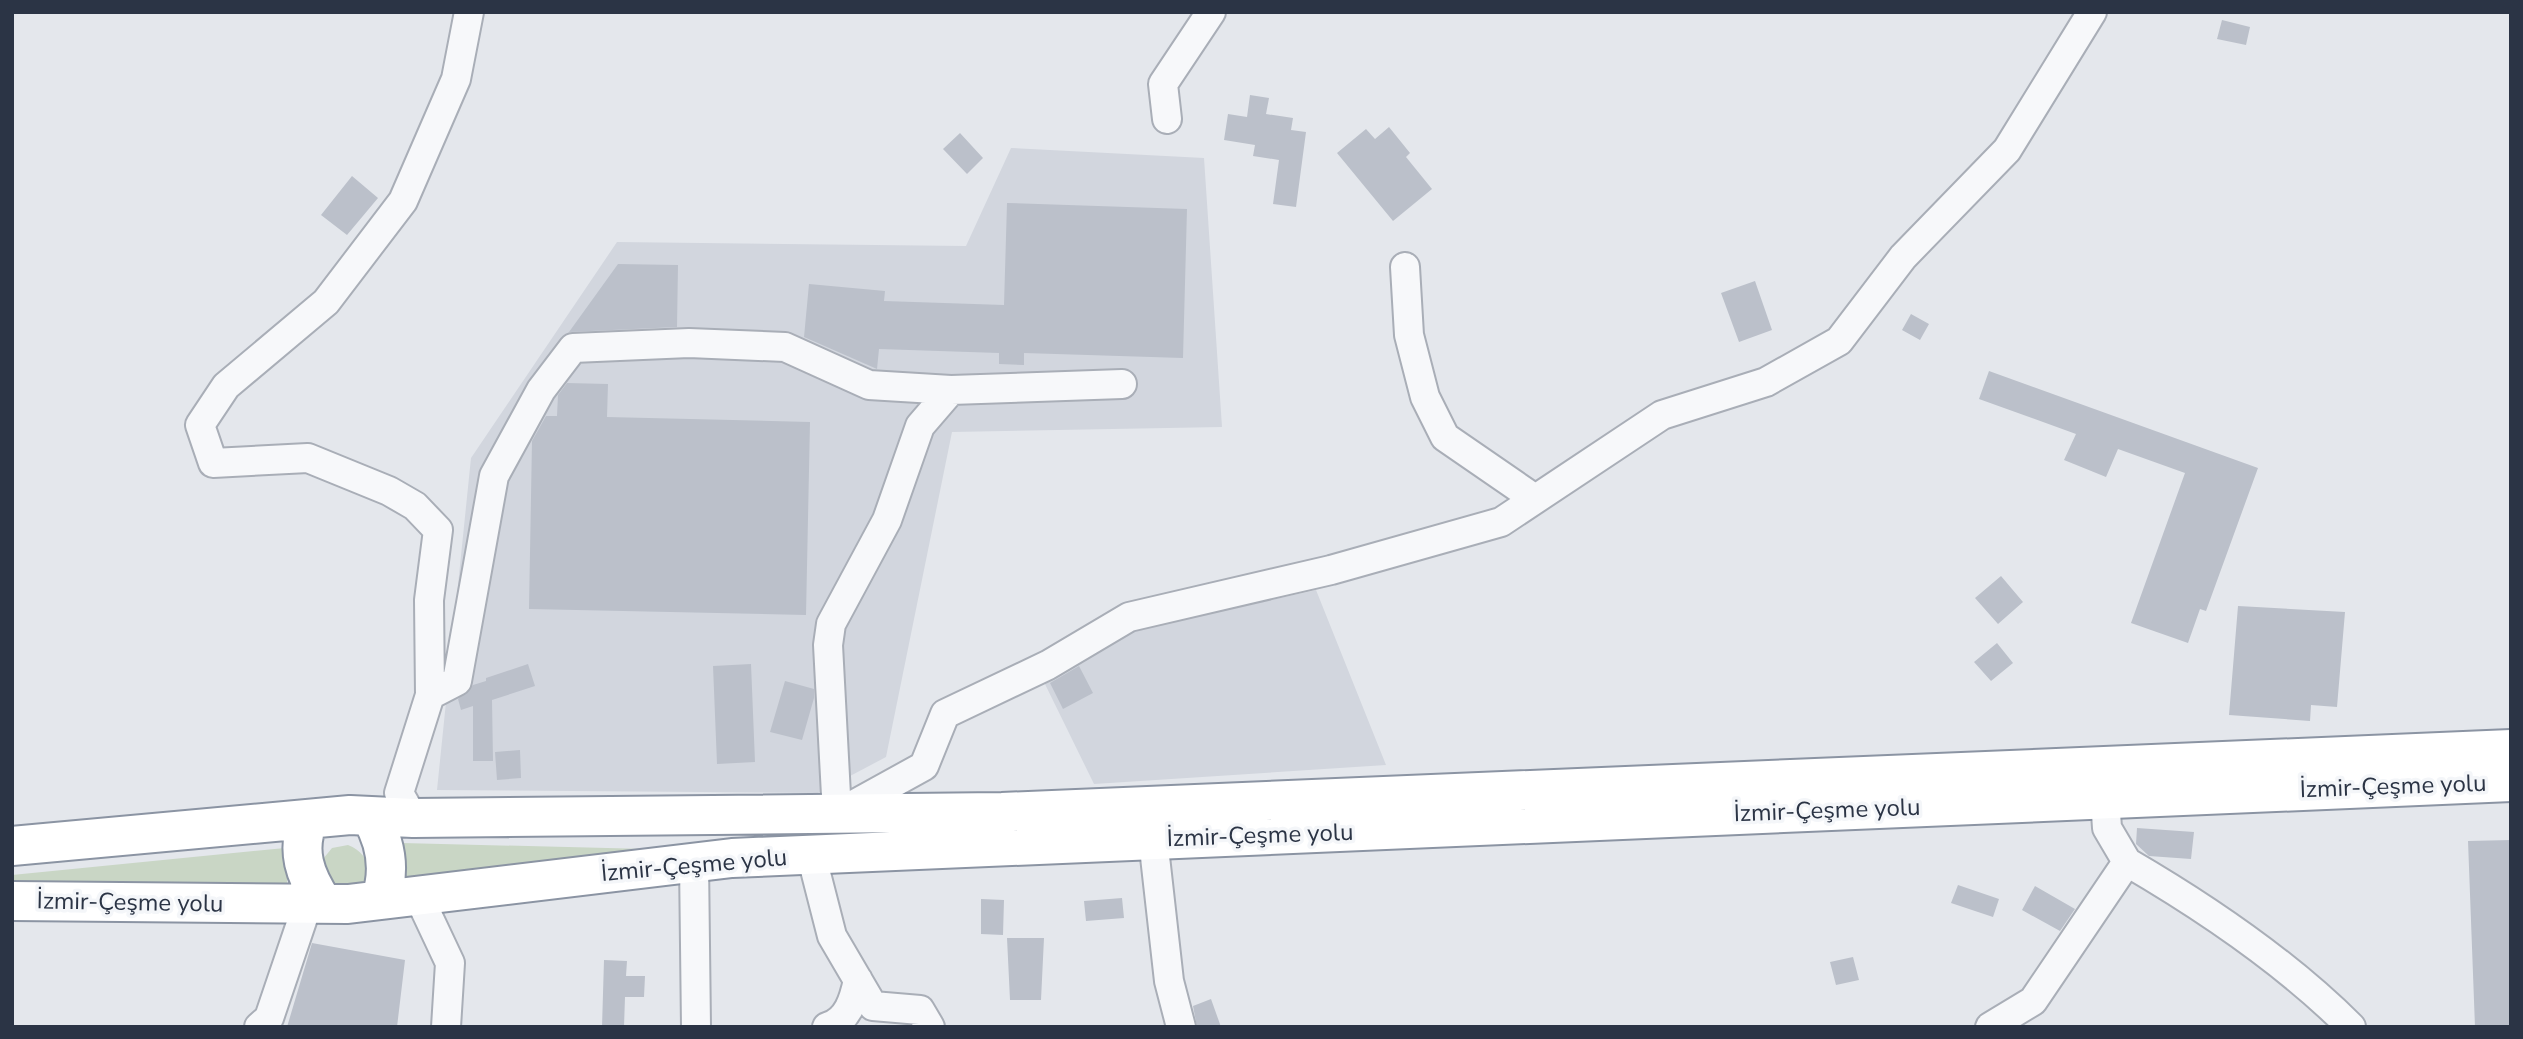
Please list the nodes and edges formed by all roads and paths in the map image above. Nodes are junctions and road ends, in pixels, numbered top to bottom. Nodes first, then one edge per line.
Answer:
1 (469, 12) edge
2 (1211, 12) edge
3 (2092, 12) edge
4 (1167, 119) dead end
5 (1405, 267) dead end
6 (1122, 384) dead end
7 (951, 390) junction
8 (1535, 499) junction
9 (430, 695) junction
10 (2511, 749) edge
11 (2511, 782) edge
12 (2105, 798) junction
13 (837, 814) junction
14 (371, 817) junction
15 (412, 818) junction
16 (309, 819) junction
17 (1153, 839) junction
18 (12, 846) edge
19 (811, 854) junction
20 (694, 862) junction
21 (2127, 862) junction
22 (418, 895) junction
23 (380, 900) junction
24 (12, 901) edge
25 (315, 903) junction
26 (858, 980) junction
27 (259, 1027) edge
28 (446, 1027) edge
29 (696, 1027) edge
30 (827, 1027) edge
31 (930, 1027) edge
32 (1181, 1027) edge
33 (1990, 1027) edge
34 (2351, 1027) edge

1 - 9 street
2 - 4 street
3 - 8 street
5 - 8 street
6 - 7 street
7 - 9 street
7 - 13 street
8 - 13 street
9 - 15 street
10 - 13 highway, İzmir-Çeşme yolu
11 - 12 highway, İzmir-Çeşme yolu
12 - 17 highway, İzmir-Çeşme yolu
12 - 21 street
13 - 15 highway, İzmir-Çeşme yolu
14 - 15 highway, İzmir-Çeşme yolu
14 - 16 highway, İzmir-Çeşme yolu
14 - 23 highway
16 - 18 highway, İzmir-Çeşme yolu
16 - 25 highway
17 - 19 highway, İzmir-Çeşme yolu
17 - 32 street
19 - 20 highway, İzmir-Çeşme yolu
19 - 26 street
20 - 22 highway, İzmir-Çeşme yolu
20 - 29 street
21 - 33 street
21 - 34 street
22 - 23 highway, İzmir-Çeşme yolu
22 - 28 street
23 - 25 highway, İzmir-Çeşme yolu
24 - 25 highway, İzmir-Çeşme yolu
25 - 27 street
26 - 30 street
26 - 31 street

